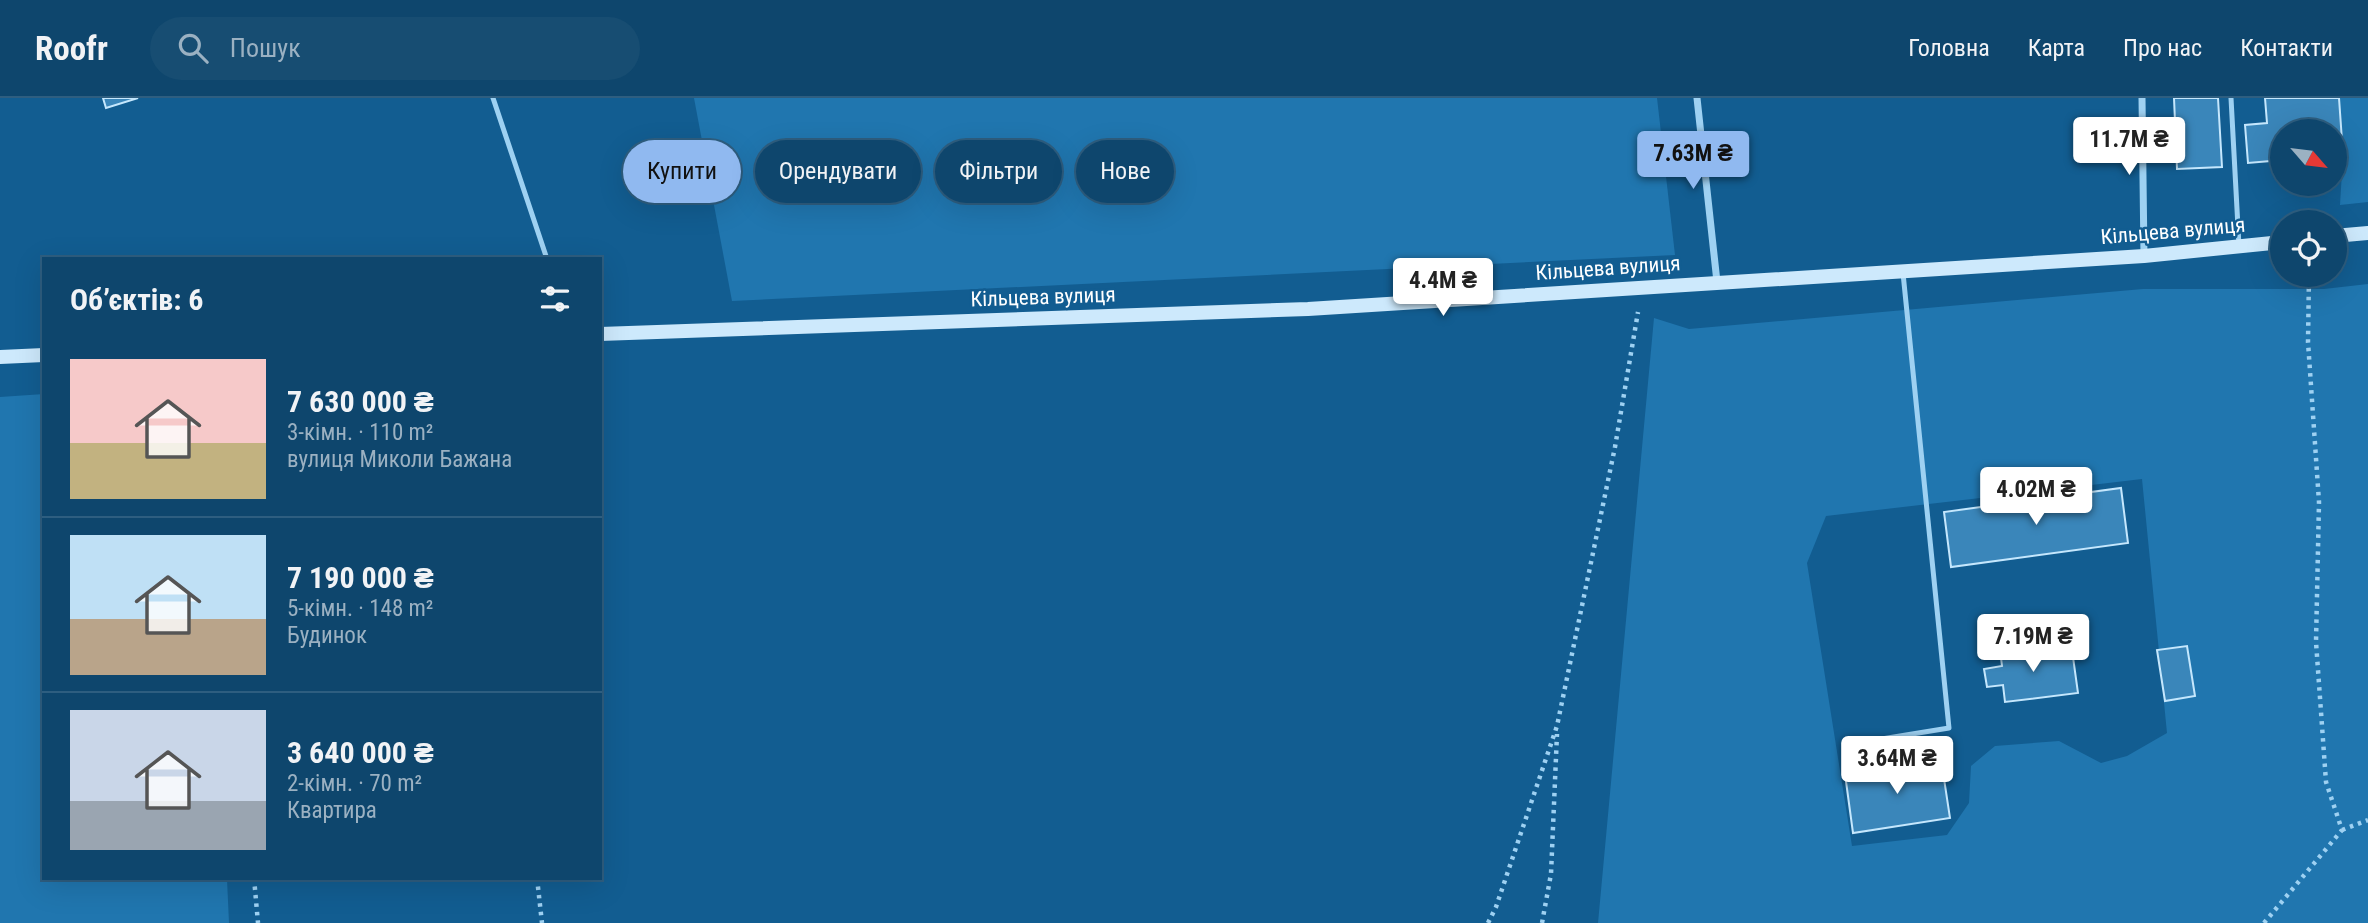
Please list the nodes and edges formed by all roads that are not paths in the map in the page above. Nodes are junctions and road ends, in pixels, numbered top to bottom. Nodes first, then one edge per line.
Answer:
1 (493, 98) edge
2 (1697, 98) edge
3 (2142, 98) edge
4 (2231, 98) edge
5 (2368, 233) edge
6 (2347, 235) edge
7 (2270, 243) edge
8 (2239, 246) junction
9 (2144, 256) junction
10 (546, 257) edge
11 (1903, 270) junction
12 (1717, 282) junction
13 (602, 334) edge
14 (42, 355) edge
15 (0, 357) edge
16 (1857, 743) dead end

1 - 10 lane
2 - 12 street
3 - 9 street
4 - 8 lane
5 - 6 street
7 - 8 street, Кільцева вулиця
8 - 9 street, Кільцева вулиця
9 - 11 street, Кільцева вулиця
11 - 12 street, Кільцева вулиця
11 - 16 lane
12 - 13 street, Кільцева вулиця
14 - 15 street

